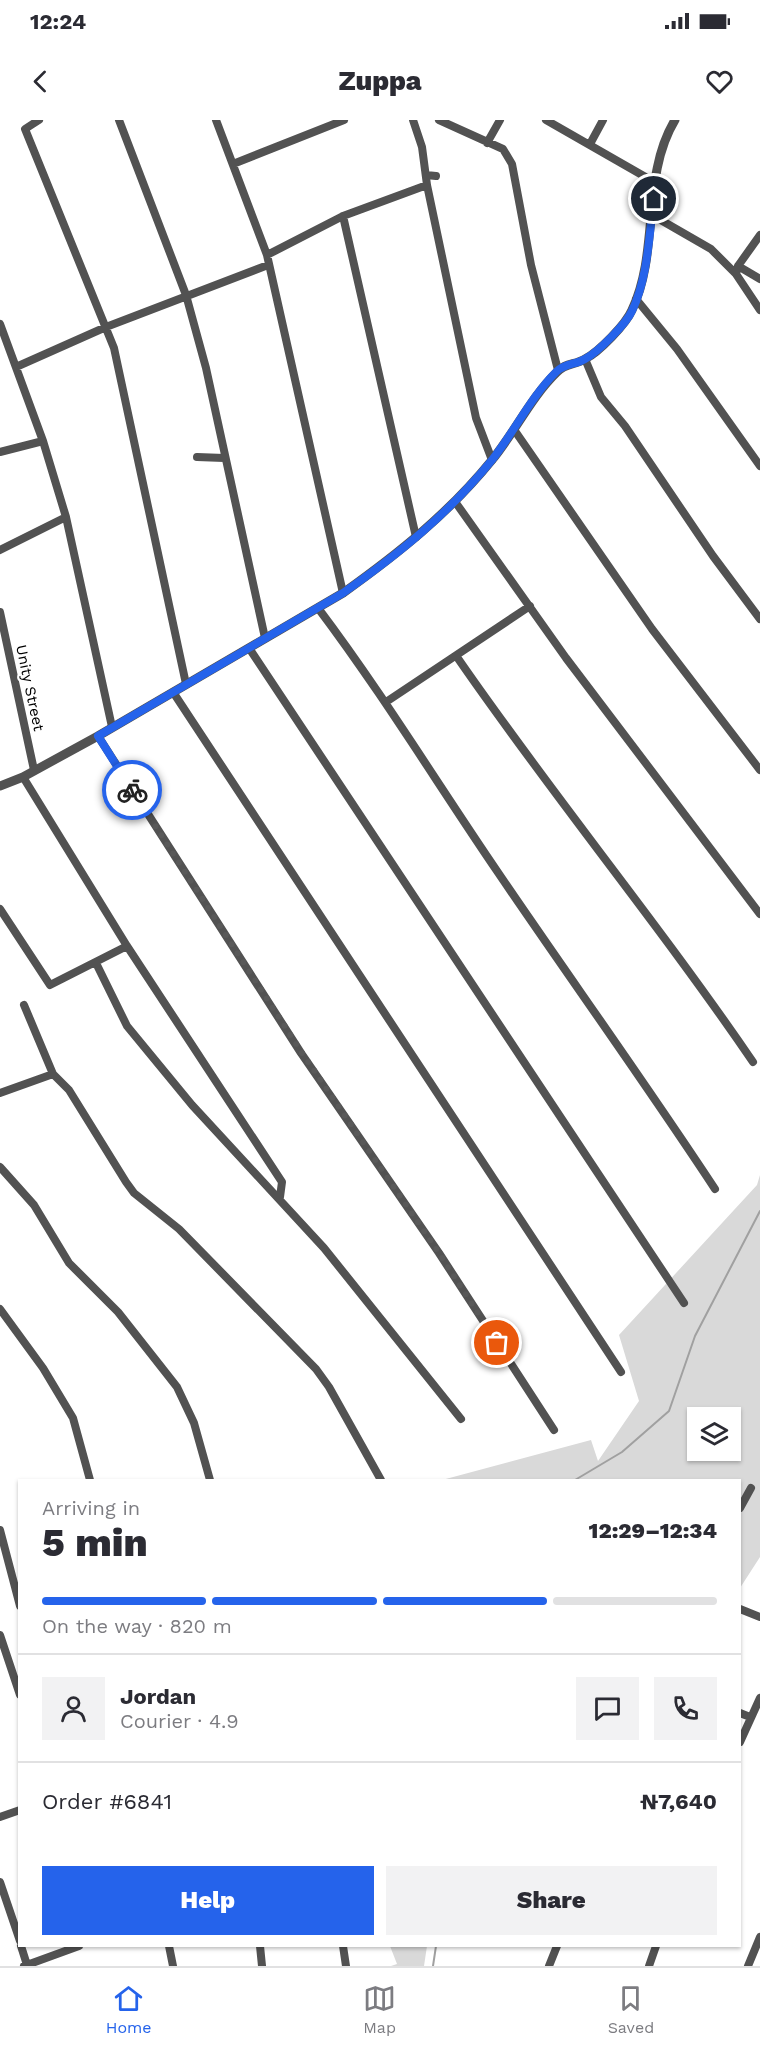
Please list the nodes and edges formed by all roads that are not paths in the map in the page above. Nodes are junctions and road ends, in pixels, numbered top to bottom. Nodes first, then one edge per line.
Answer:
1 (39, 120) edge
2 (119, 120) edge
3 (216, 120) edge
4 (344, 120) edge
5 (413, 120) edge
6 (439, 120) edge
7 (500, 120) edge
8 (546, 120) edge
9 (603, 120) edge
10 (675, 120) edge
11 (487, 142) junction
12 (590, 144) junction
13 (233, 164) junction
14 (426, 175) junction
15 (436, 176) dead end
16 (656, 183) junction
17 (427, 185) junction
18 (343, 216) junction
19 (652, 216) junction
20 (760, 236) edge
21 (267, 255) junction
22 (268, 265) junction
23 (737, 270) junction
24 (760, 279) edge
25 (186, 295) junction
26 (636, 299) junction
27 (760, 310) edge
28 (0, 324) edge
29 (106, 327) junction
30 (11, 351) junction
31 (0, 354) edge
32 (585, 359) junction
33 (16, 367) junction
34 (558, 370) junction
35 (514, 431) junction
36 (43, 441) junction
37 (0, 452) edge
38 (197, 458) dead end
39 (224, 458) junction
40 (492, 460) junction
41 (760, 466) edge
42 (456, 503) junction
43 (66, 517) junction
44 (416, 537) junction
45 (0, 550) edge
46 (343, 593) junction
47 (530, 606) junction
48 (318, 608) junction
49 (0, 612) edge
50 (760, 619) edge
51 (265, 638) junction
52 (249, 648) junction
53 (457, 657) junction
54 (186, 684) junction
55 (173, 692) junction
56 (386, 702) junction
57 (112, 727) junction
58 (98, 736) junction
59 (34, 770) junction
60 (760, 770) edge
61 (23, 777) junction
62 (0, 786) edge
63 (0, 909) edge
64 (760, 914) edge
65 (127, 946) junction
66 (96, 963) junction
67 (24, 1005) dead end
68 (753, 1062) dead end
69 (53, 1074) junction
70 (0, 1093) edge
71 (0, 1167) edge
72 (715, 1189) dead end
73 (280, 1197) junction
74 (684, 1302) dead end
75 (0, 1309) edge
76 (621, 1372) dead end
77 (461, 1419) dead end
78 (554, 1430) dead end
79 (90, 1479) edge
80 (210, 1479) edge
81 (380, 1479) edge
82 (752, 1488) dead end
83 (741, 1506) edge
84 (0, 1530) edge
85 (2, 1550) edge
86 (18, 1600) edge
87 (741, 1609) edge
88 (760, 1617) edge
89 (0, 1635) edge
90 (18, 1689) edge
91 (760, 1698) edge
92 (741, 1713) edge
93 (750, 1717) junction
94 (741, 1740) edge
95 (18, 1811) edge
96 (0, 1817) edge
97 (0, 1882) edge
98 (18, 1935) edge
99 (760, 1937) edge
100 (21, 1947) edge
101 (76, 1947) edge
102 (169, 1947) edge
103 (260, 1947) edge
104 (344, 1947) edge
105 (557, 1947) edge
106 (656, 1947) edge
107 (26, 1965) edge
108 (173, 1966) edge
109 (262, 1966) edge
110 (346, 1966) edge
111 (549, 1966) edge
112 (649, 1966) edge
113 (748, 1966) edge

1 - 29 street
2 - 25 street
3 - 13 street
4 - 13 street
5 - 14 street
6 - 11 street
7 - 11 street
8 - 12 street
9 - 12 street
10 - 16 street
11 - 34 street
12 - 16 street
13 - 21 street
14 - 15 street
14 - 17 street
16 - 19 street
17 - 18 street
17 - 40 street
18 - 21 street
18 - 44 street
19 - 23 street
19 - 26 street
20 - 23 street
21 - 22 street
22 - 25 street
22 - 46 street
23 - 24 street
23 - 27 street
25 - 29 street
25 - 39 street
26 - 32 street
26 - 41 street
28 - 30 street
29 - 33 street
29 - 54 street
30 - 31 street
30 - 33 street
32 - 34 street
32 - 50 street
33 - 36 street
34 - 35 street
35 - 40 street
35 - 60 street
36 - 37 street
36 - 43 street
38 - 39 street
39 - 51 street
40 - 42 street
42 - 44 street
42 - 47 street
43 - 45 street
43 - 57 street
44 - 46 street
46 - 48 street
47 - 53 street
47 - 64 street
48 - 51 street
48 - 56 street
49 - 59 street, Unity Street
51 - 52 street
52 - 54 street
52 - 74 street
53 - 56 street
53 - 68 street
54 - 55 street
55 - 57 street
55 - 76 street
56 - 72 street
57 - 58 street
58 - 59 street
58 - 78 street
59 - 61 street
61 - 62 street
61 - 65 street
63 - 66 street
65 - 66 street
65 - 73 street
66 - 73 street
67 - 69 street
69 - 70 street
69 - 81 street
71 - 80 street
73 - 77 street
75 - 79 street
82 - 83 street
84 - 85 street
85 - 86 street
87 - 88 street
89 - 90 street
91 - 93 street
92 - 93 street
93 - 94 street
95 - 96 street
97 - 98 street
99 - 113 street
100 - 107 street
101 - 107 street
102 - 108 street
103 - 109 street
104 - 110 street
105 - 111 street
106 - 112 street

